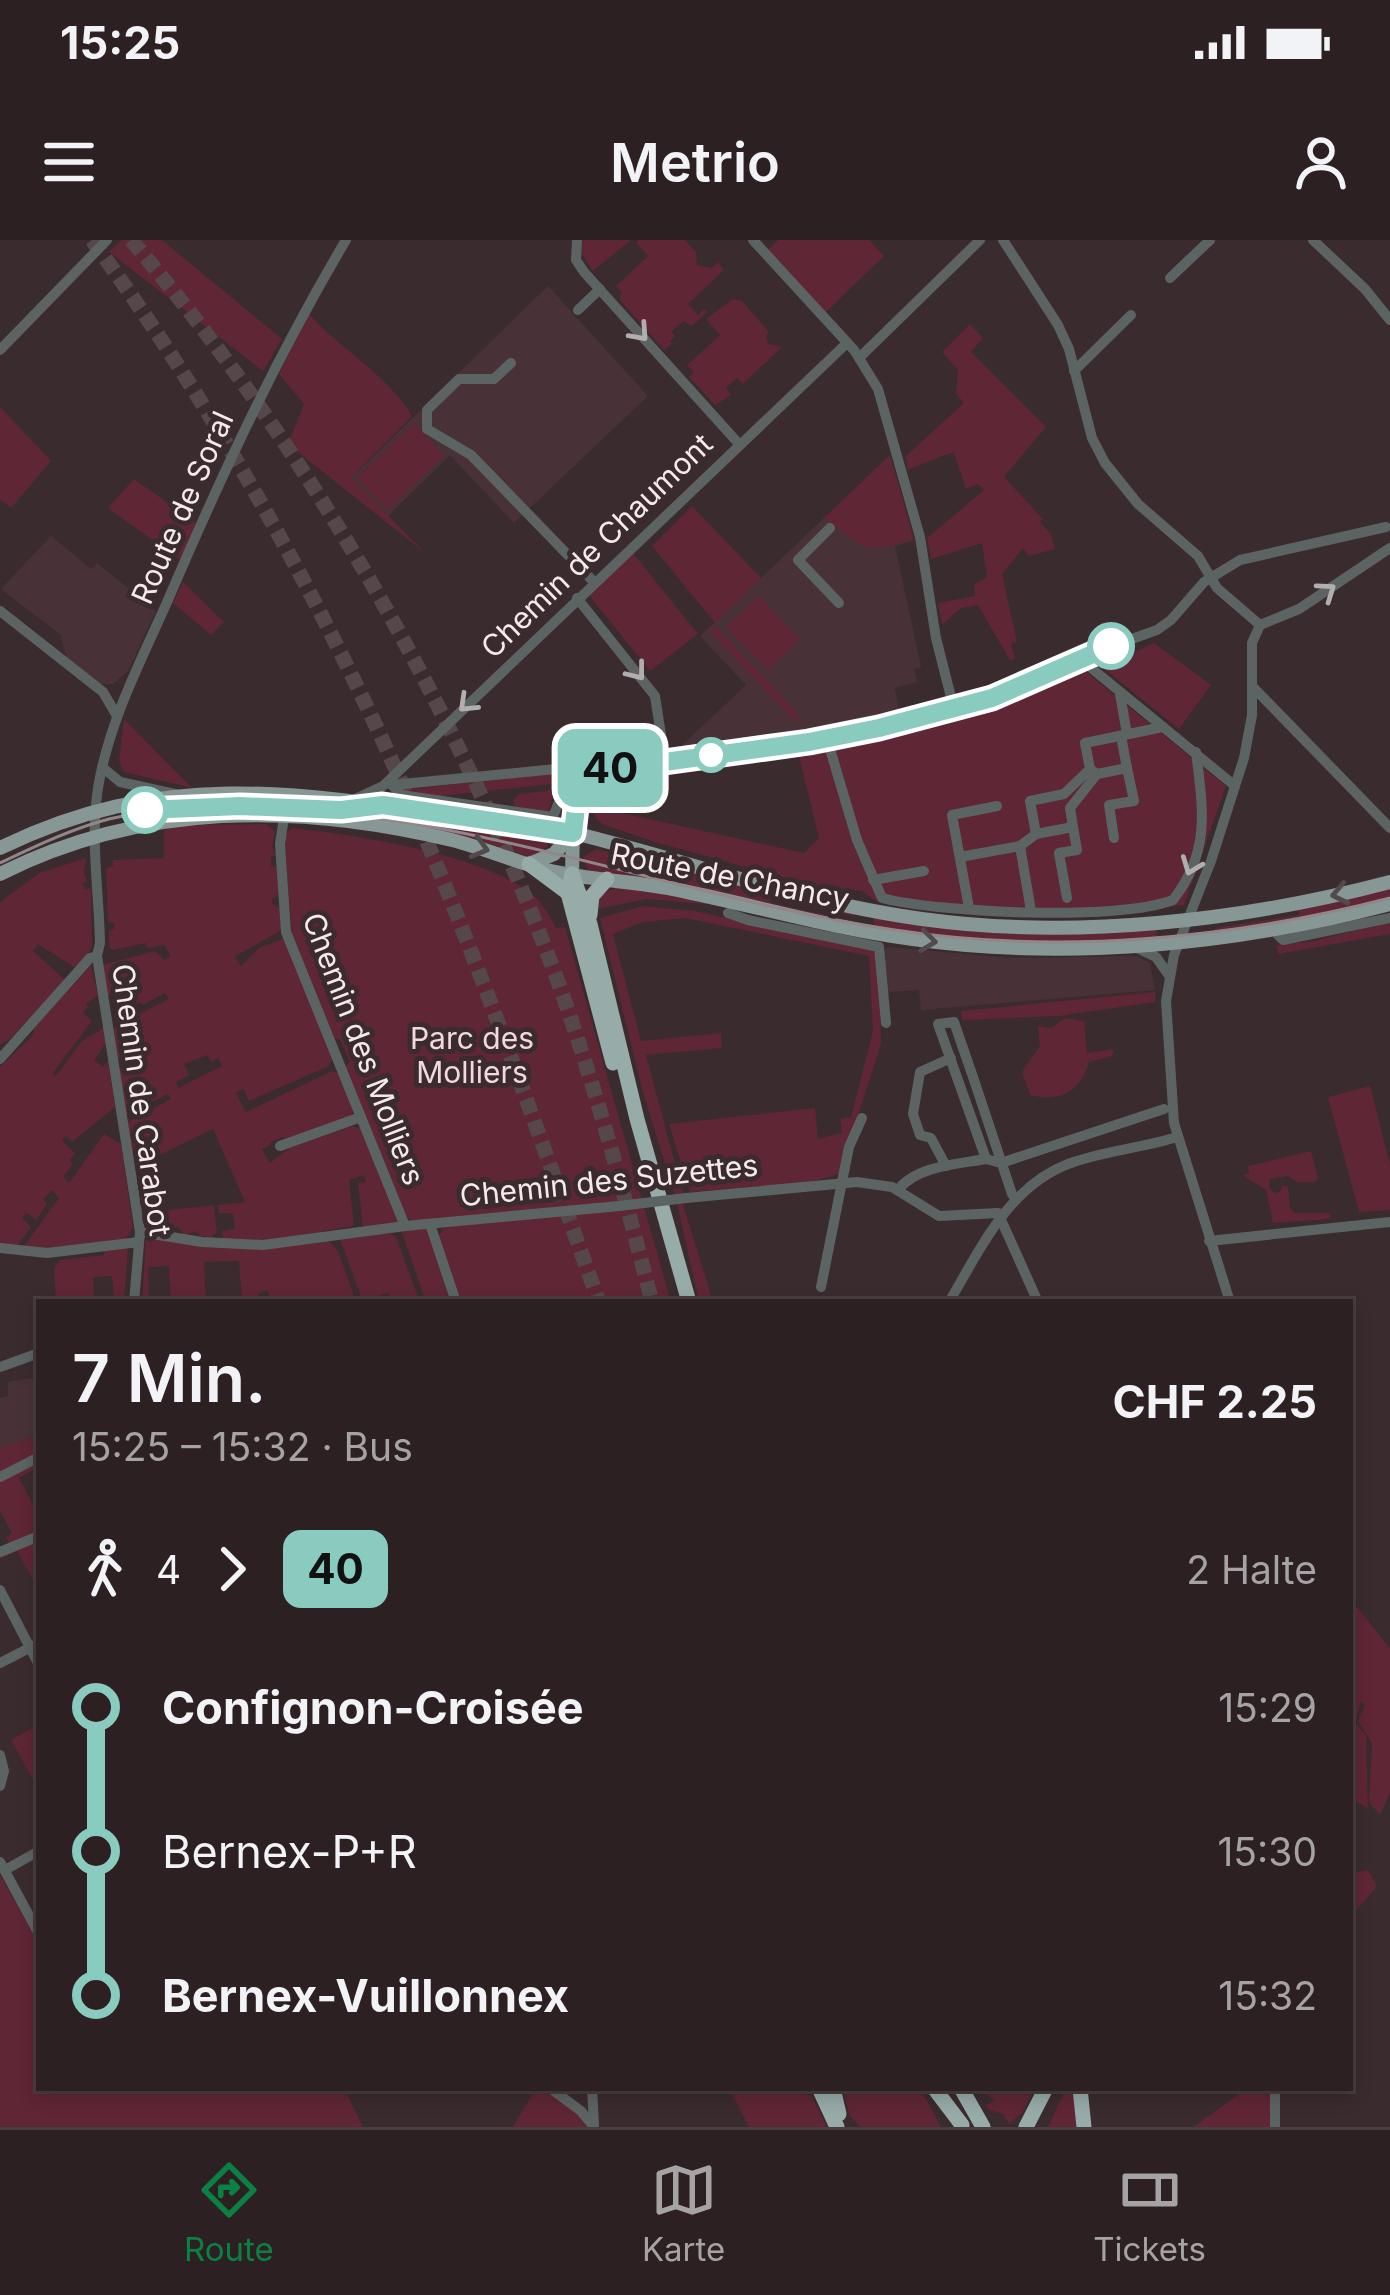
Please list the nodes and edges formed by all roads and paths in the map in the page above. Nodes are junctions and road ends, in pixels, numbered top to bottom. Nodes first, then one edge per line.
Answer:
1 (107, 240) edge
2 (346, 240) edge
3 (577, 240) edge
4 (753, 240) edge
5 (980, 240) edge
6 (1003, 240) edge
7 (1210, 240) edge
8 (1313, 240) edge
9 (1170, 278) dead end
10 (600, 289) junction
11 (578, 310) dead end
12 (1131, 315) dead end
13 (1390, 320) edge
14 (847, 343) junction
15 (0, 350) edge
16 (859, 358) junction
17 (511, 364) dead end
18 (1075, 371) junction
19 (739, 444) junction
20 (830, 528) dead end
21 (1389, 528) edge
22 (1390, 548) edge
23 (1210, 577) junction
24 (594, 582) junction
25 (577, 598) junction
26 (839, 603) dead end
27 (0, 611) edge
28 (1261, 625) junction
29 (1079, 658) junction
30 (132, 680) junction
31 (1252, 686) junction
32 (103, 692) junction
33 (1120, 694) junction
34 (1252, 704) junction
35 (1275, 706) junction
36 (954, 709) junction
37 (117, 716) junction
38 (1163, 727) junction
39 (1124, 735) junction
40 (827, 740) junction
41 (1196, 752) junction
42 (665, 760) junction
43 (102, 767) junction
44 (575, 767) dead end
45 (1127, 768) junction
46 (1093, 771) junction
47 (383, 786) junction
48 (1235, 786) junction
49 (183, 795) junction
50 (355, 799) junction
51 (559, 804) dead end
52 (998, 806) dead end
53 (400, 807) junction
54 (96, 809) junction
55 (284, 817) junction
56 (1073, 827) junction
57 (1390, 828) edge
58 (573, 833) junction
59 (96, 834) junction
60 (1036, 834) junction
61 (1114, 838) dead end
62 (1020, 846) junction
63 (0, 848) edge
64 (960, 857) junction
65 (529, 864) junction
66 (924, 871) dead end
67 (0, 874) edge
68 (572, 874) junction
69 (607, 879) junction
70 (873, 880) junction
71 (1390, 882) edge
72 (568, 893) junction
73 (1066, 898) dead end
74 (1390, 904) edge
75 (969, 908) junction
76 (1031, 911) junction
77 (728, 913) dead end
78 (1188, 917) junction
79 (1390, 919) edge
80 (590, 924) junction
81 (1277, 934) dead end
82 (1179, 941) junction
83 (1128, 945) junction
84 (97, 956) junction
85 (1168, 974) junction
86 (886, 1023) dead end
87 (951, 1058) junction
88 (0, 1059) edge
89 (1164, 1109) dead end
90 (361, 1117) junction
91 (862, 1118) dead end
92 (1177, 1138) junction
93 (280, 1146) dead end
94 (986, 1159) junction
95 (1001, 1163) junction
96 (946, 1166) junction
97 (843, 1182) junction
98 (898, 1190) junction
99 (1016, 1198) junction
100 (1002, 1216) junction
101 (1390, 1222) edge
102 (430, 1224) junction
103 (405, 1226) junction
104 (139, 1237) junction
105 (1209, 1241) junction
106 (0, 1248) edge
107 (821, 1287) dead end
108 (134, 1299) edge
109 (455, 1299) edge
110 (679, 1299) edge
111 (688, 1299) edge
112 (951, 1299) edge
113 (1037, 1299) edge
114 (1229, 1299) edge
115 (36, 1354) edge
116 (0, 1367) edge
117 (36, 1459) edge
118 (0, 1477) edge
119 (36, 1537) edge
120 (0, 1552) edge
121 (0, 1590) edge
122 (34, 1645) edge
123 (0, 1663) edge
124 (0, 1755) edge
125 (0, 1786) edge
126 (36, 1852) edge
127 (2, 1866) edge
128 (35, 1917) edge
129 (592, 2091) edge
130 (820, 2091) edge
131 (834, 2091) edge
132 (940, 2091) edge
133 (963, 2091) edge
134 (1048, 2091) edge
135 (1049, 2091) edge
136 (1080, 2091) edge
137 (1275, 2091) edge
138 (556, 2092) edge
139 (963, 2126) edge
140 (594, 2127) edge
141 (837, 2127) edge
142 (847, 2127) edge
143 (983, 2127) edge
144 (1026, 2127) edge
145 (1036, 2127) edge
146 (1084, 2127) edge
147 (1275, 2127) edge

1 - 15 street
2 - 30 street, Route de Soral
3 - 10 street
4 - 14 street
5 - 16 street
6 - 18 street
7 - 9 street
8 - 13 street
10 - 11 street
10 -> 19 street
12 - 18 street
14 - 16 street
14 - 19 street, Chemin de Chaumont
16 - 36 street
17 - 24 street
18 - 23 street
19 - 24 street, Chemin de Chaumont
20 - 26 street
21 - 23 street
28 -> 22 street
23 - 28 street
23 - 29 street
24 - 25 street, Chemin de Chaumont
25 -> 42 street
25 -> 47 street, Chemin de Chaumont
27 - 32 street
28 - 31 street
29 - 33 street
29 - 36 street
30 - 32 street
30 - 37 street, Route de Soral
31 - 34 street
31 - 35 street
32 - 37 street
33 - 38 street
33 - 39 street
34 - 35 street
34 - 48 street
35 - 57 street
36 - 40 street
37 - 43 street, Route de Soral
38 - 39 street
38 - 41 street
39 - 45 street
39 - 46 street
40 - 42 street
40 - 70 street
41 - 48 street
41 -> 76 street
42 - 58 street
43 - 49 street
43 - 54 street, Route de Soral
44 - 51 street
45 - 46 street
45 - 61 street
46 - 56 street
46 - 60 street
47 - 50 street, Chemin de Chaumont
47 - 53 street
48 - 78 street
49 - 50 main road, Route de Chancy
49 - 54 main road, Route de Chancy
50 - 53 main road, Route de Chancy
52 - 64 street
53 - 58 main road, Route de Chancy
54 - 59 street, Chemin de Carabot
54 - 63 main road, Route de Chancy
55 - 59 main road, Route de Chancy
55 -> 65 main road, Route de Chancy
55 - 90 street, Chemin des Molliers
56 - 60 street
56 - 73 street
58 - 65 main road
58 - 68 main road
58 - 78 main road, Route de Chancy
59 - 67 main road, Route de Chancy
59 - 84 street, Chemin de Carabot
60 - 62 street
62 - 64 street
62 - 76 street
64 - 75 street
65 - 68 main road, Route de Chancy
65 - 72 highway
66 - 70 street
68 - 69 main road, Route de Chancy
68 - 72 highway
68 - 80 highway
69 - 80 highway
69 -> 83 main road, Route de Chancy
70 - 75 street
71 -> 78 main road, Route de Chancy
72 - 110 highway
74 - 82 main road, Route de Chancy
75 - 76 street
77 - 86 street
78 - 82 street
79 - 81 street
80 - 111 highway
82 - 83 main road, Route de Chancy
82 - 85 street
83 - 85 street
84 - 88 street
84 - 104 street, Chemin de Carabot
85 - 92 street
87 - 94 street
87 - 95 street
87 - 96 street
89 - 95 street
90 - 93 street
90 - 103 street, Chemin des Molliers
91 - 97 street
92 - 99 street
92 - 105 street
94 - 95 street
94 - 96 street
95 - 99 street
96 - 98 street
97 - 98 street, Chemin des Suzettes
97 - 102 street, Chemin des Suzettes, bridge
97 - 107 street
98 - 100 street, Chemin des Suzettes
99 - 100 street
100 - 112 street
100 - 113 street
101 - 105 street
102 - 103 street, Chemin des Suzettes
102 - 109 street
103 - 104 street, Chemin des Suzettes
104 - 106 street, Chemin des Suzettes
104 - 108 street, Chemin de Carabot
105 - 114 street
115 - 116 street
117 - 118 street
119 - 120 street
121 - 122 street
122 - 123 street
124 - 125 street
126 - 127 street
127 - 128 street
129 - 140 street
130 - 141 highway
131 - 142 highway
132 - 139 highway
133 - 143 highway
134 - 144 highway
135 - 145 highway
136 - 146 highway
137 - 147 street
138 - 140 street

